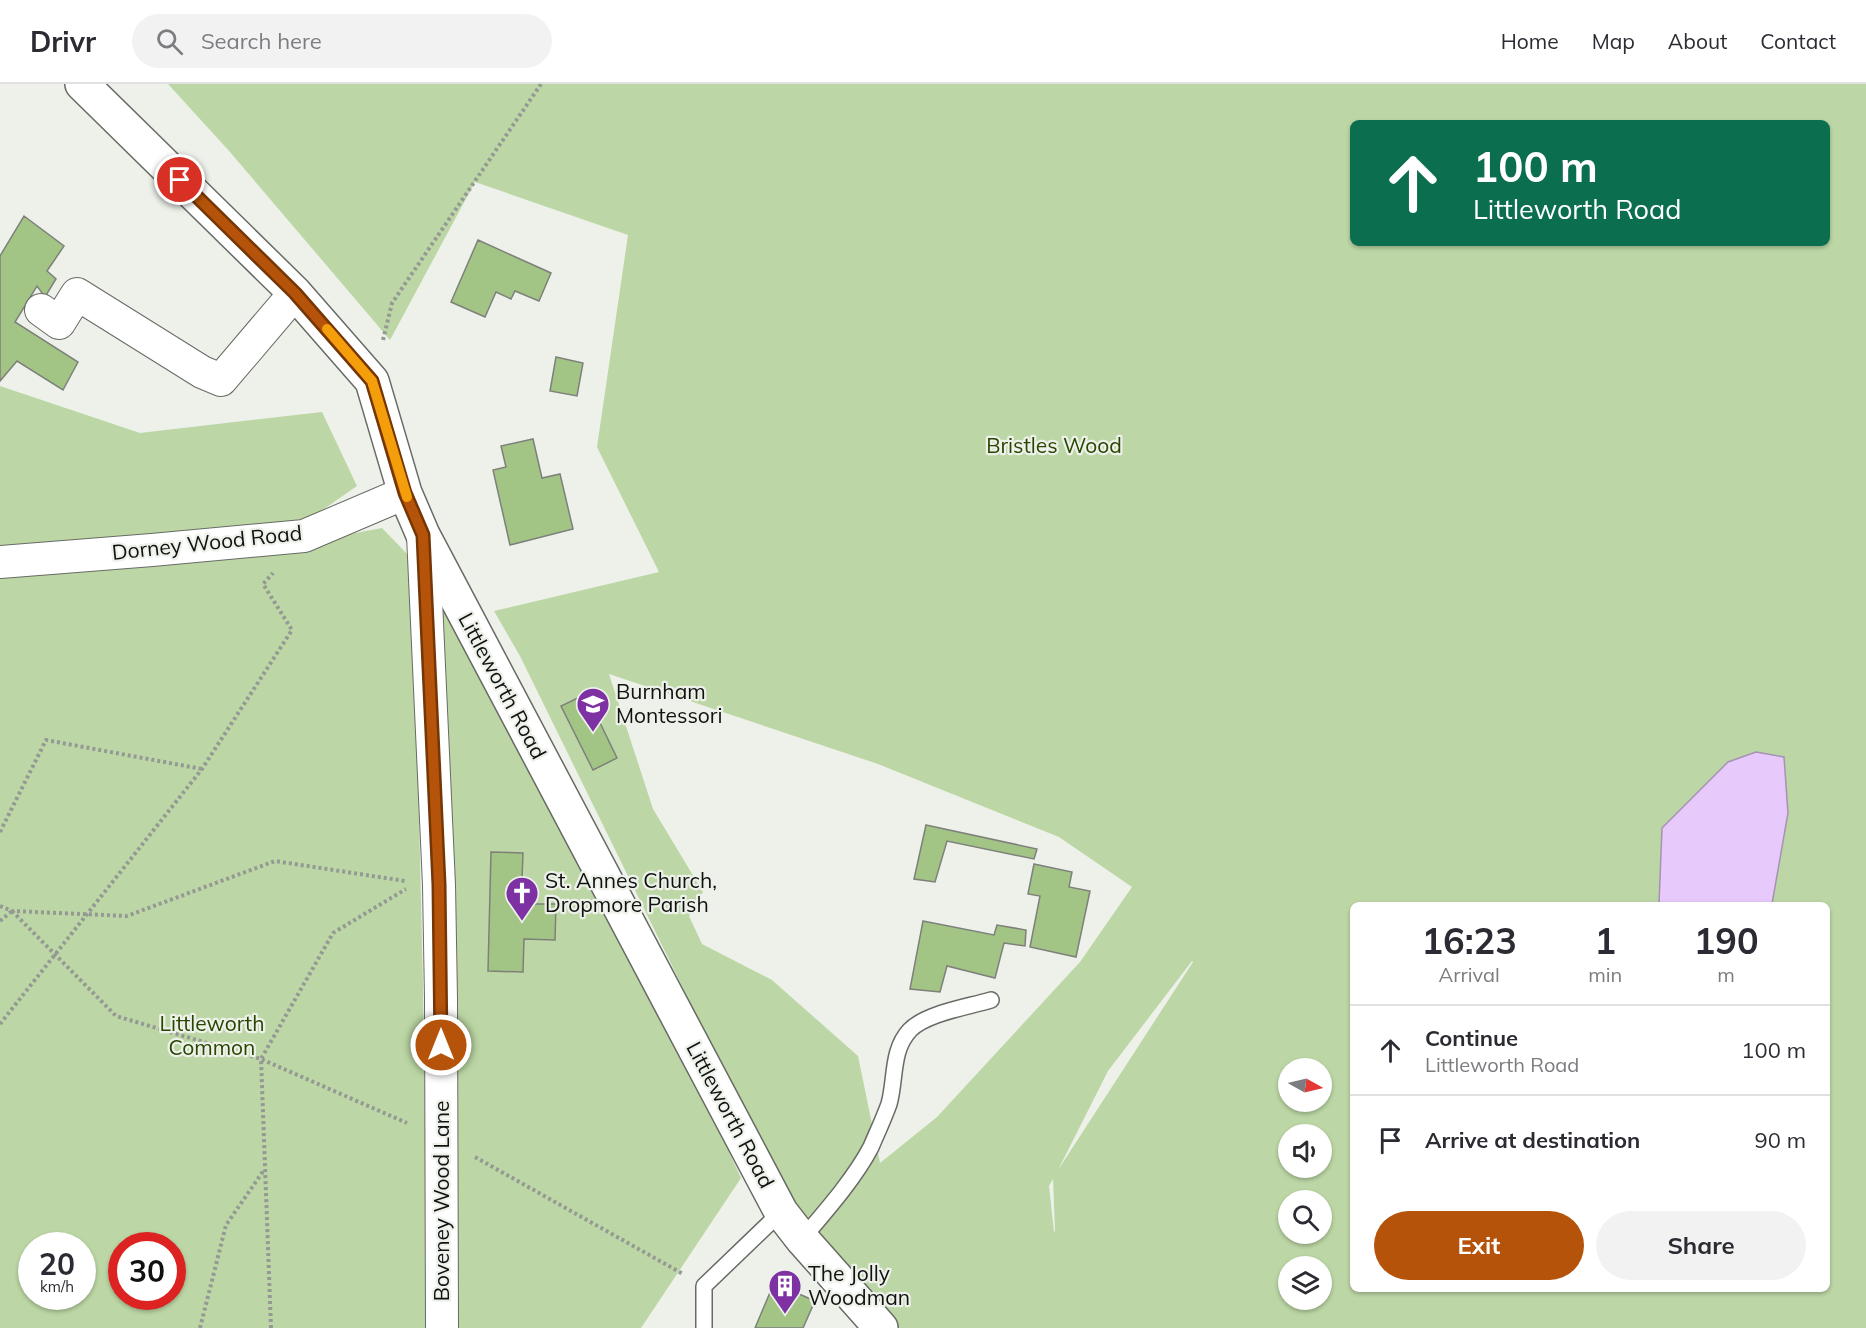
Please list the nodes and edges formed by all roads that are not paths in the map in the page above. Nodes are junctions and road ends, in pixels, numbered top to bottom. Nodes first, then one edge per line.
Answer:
1 (82, 84) edge
2 (295, 293) junction
3 (41, 310) dead end
4 (405, 493) junction
5 (423, 535) junction
6 (0, 562) edge
7 (991, 1000) dead end
8 (781, 1212) junction
9 (802, 1239) junction
10 (442, 1328) edge
11 (704, 1328) edge
12 (881, 1328) edge

1 - 2 street, Littleworth Road
2 - 3 street
2 - 4 street, Littleworth Road
4 - 5 street, Littleworth Road
4 - 6 street, Dorney Wood Road
5 - 8 street, Littleworth Road
5 - 10 street, Boveney Wood Lane
7 - 9 lane
8 - 9 street, Littleworth Road
8 - 11 lane
9 - 12 street, Littleworth Road

